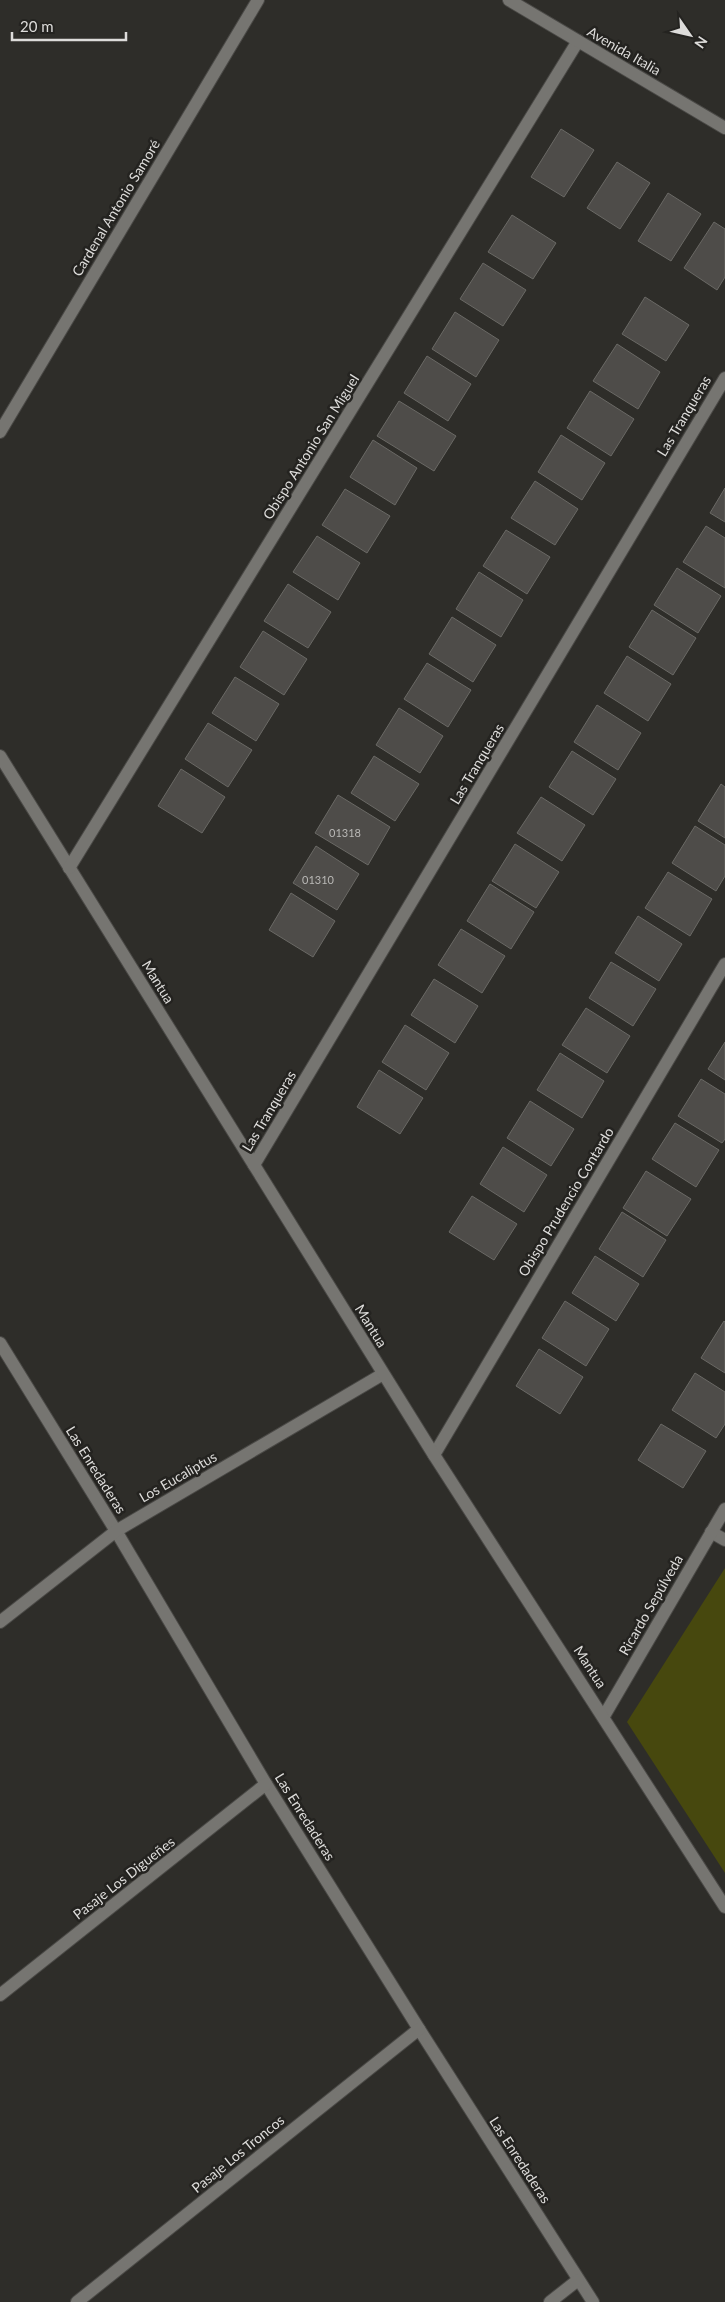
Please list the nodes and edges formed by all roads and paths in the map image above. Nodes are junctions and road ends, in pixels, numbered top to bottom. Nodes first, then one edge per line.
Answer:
1 (258, 0) edge
2 (509, 0) edge
3 (578, 41) junction
4 (725, 128) edge
5 (725, 378) edge
6 (0, 432) edge
7 (0, 756) edge
8 (69, 868) junction
9 (725, 964) edge
10 (254, 1165) junction
11 (0, 1343) edge
12 (383, 1374) junction
13 (434, 1455) junction
14 (725, 1509) edge
15 (116, 1531) junction
16 (712, 1532) junction
17 (725, 1540) edge
18 (0, 1622) edge
19 (604, 1716) junction
20 (266, 1784) junction
21 (725, 1907) edge
22 (0, 1995) edge
23 (418, 2029) junction
24 (578, 2280) junction
25 (77, 2302) edge
26 (550, 2302) edge
27 (593, 2302) edge

1 - 6 street, Cardenal Antonio Samoré
2 - 3 street, Avenida Italia
3 - 4 street, Avenida Italia
3 - 8 street, Obispo Antonio San Miguel
5 - 10 street, Las Tranqueras
7 - 8 street, Mantua
8 - 10 street, Mantua
9 - 13 street, Obispo Prudencio Contardo
10 - 12 street, Mantua
11 - 15 street, Las Enredaderas
12 - 13 street, Mantua
12 - 15 street, Los Eucaliptus
13 - 19 street, Mantua
14 - 16 street, Ricardo Sepúlveda
15 - 18 street, Los Eucaliptus
15 - 20 street, Las Enredaderas
16 - 17 street
16 - 19 street, Ricardo Sepúlveda
19 - 21 street, Mantua
20 - 22 street, Pasaje Los Digueñes
20 - 23 street, Las Enredaderas
23 - 24 street, Las Enredaderas
23 - 25 street, Pasaje Los Troncos
24 - 26 street
24 - 27 street, Las Enredaderas

